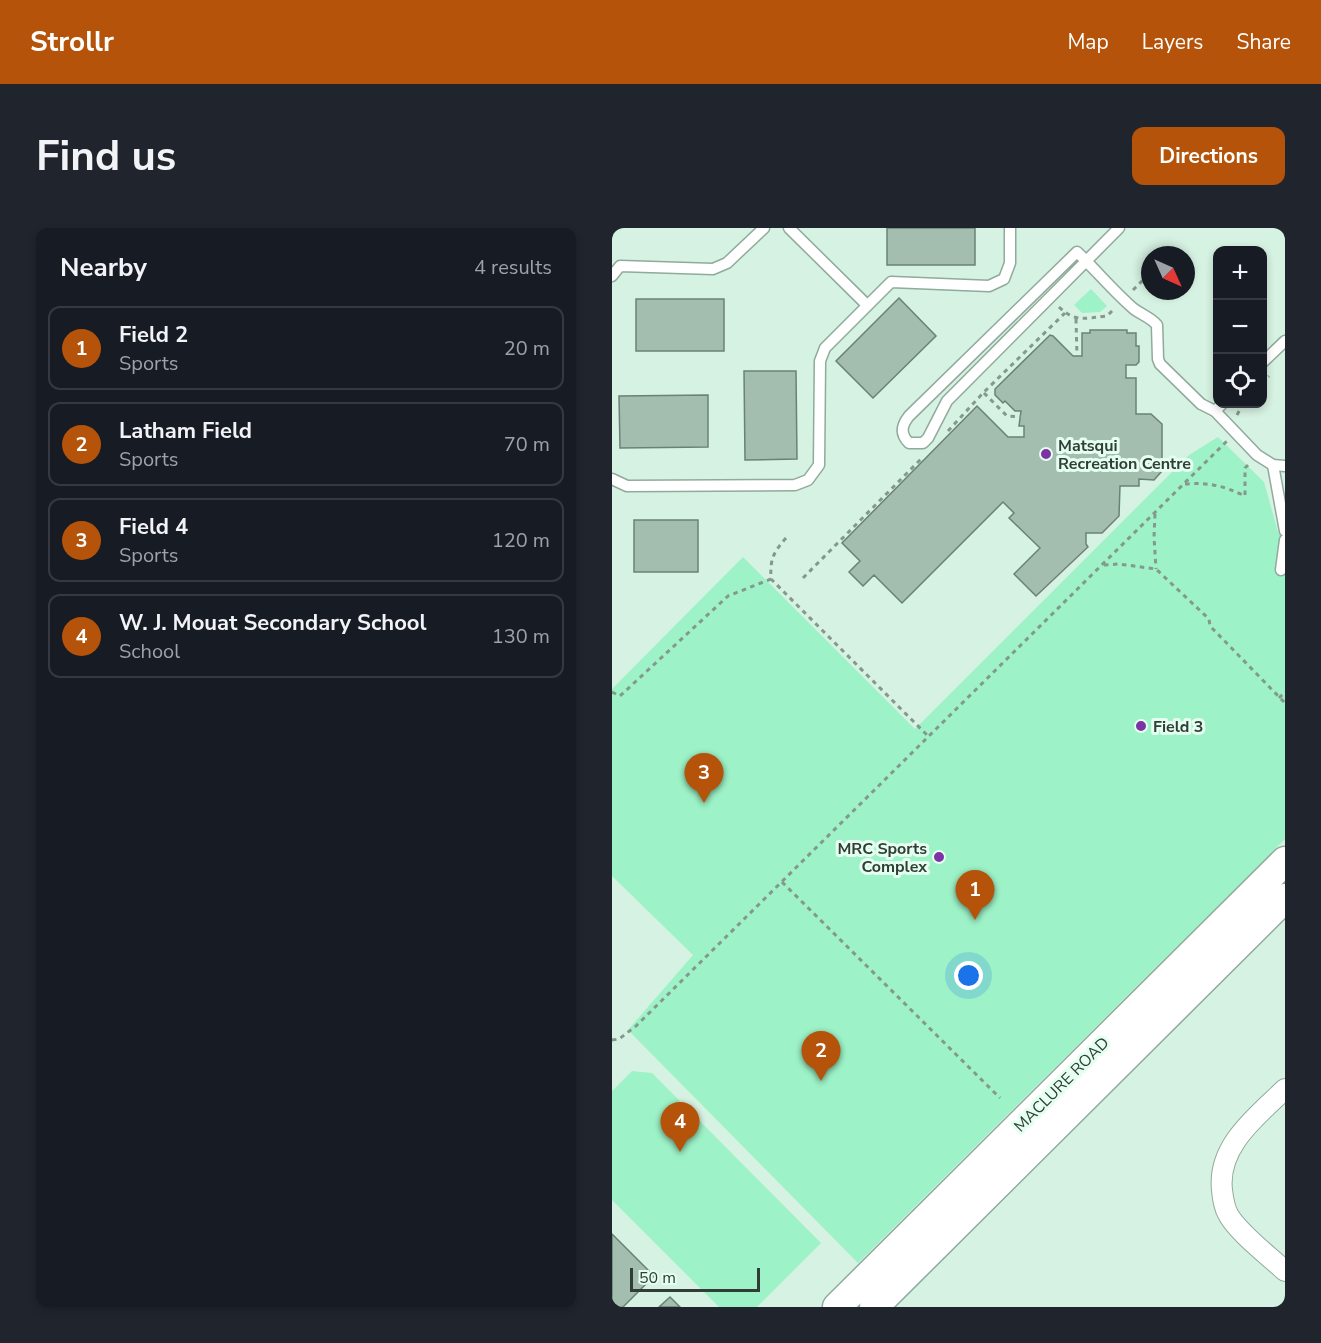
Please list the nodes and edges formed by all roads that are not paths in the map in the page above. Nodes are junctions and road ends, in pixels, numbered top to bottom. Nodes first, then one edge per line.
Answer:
1 (764, 228) edge
2 (789, 228) edge
3 (1010, 228) edge
4 (1119, 228) edge
5 (1086, 261) junction
6 (612, 276) edge
7 (867, 305) junction
8 (1285, 341) edge
9 (1267, 359) edge
10 (1213, 406) edge
11 (1219, 408) edge
12 (1273, 465) junction
13 (1285, 466) edge
14 (612, 479) edge
15 (1285, 531) edge
16 (1285, 540) edge
17 (1281, 570) dead end
18 (1285, 861) edge
19 (1285, 897) edge
20 (1285, 1089) edge
21 (1285, 1271) edge
22 (837, 1307) edge
23 (874, 1307) edge

1 - 6 lane
2 - 7 lane
3 - 7 lane
4 - 5 lane
5 - 5 lane
5 - 10 lane
7 - 14 lane
8 - 9 lane
11 - 12 lane
12 - 13 lane
12 - 15 lane
16 - 17 lane
18 - 22 main road, MACLURE ROAD
19 - 23 main road, MACLURE ROAD
20 - 21 street

